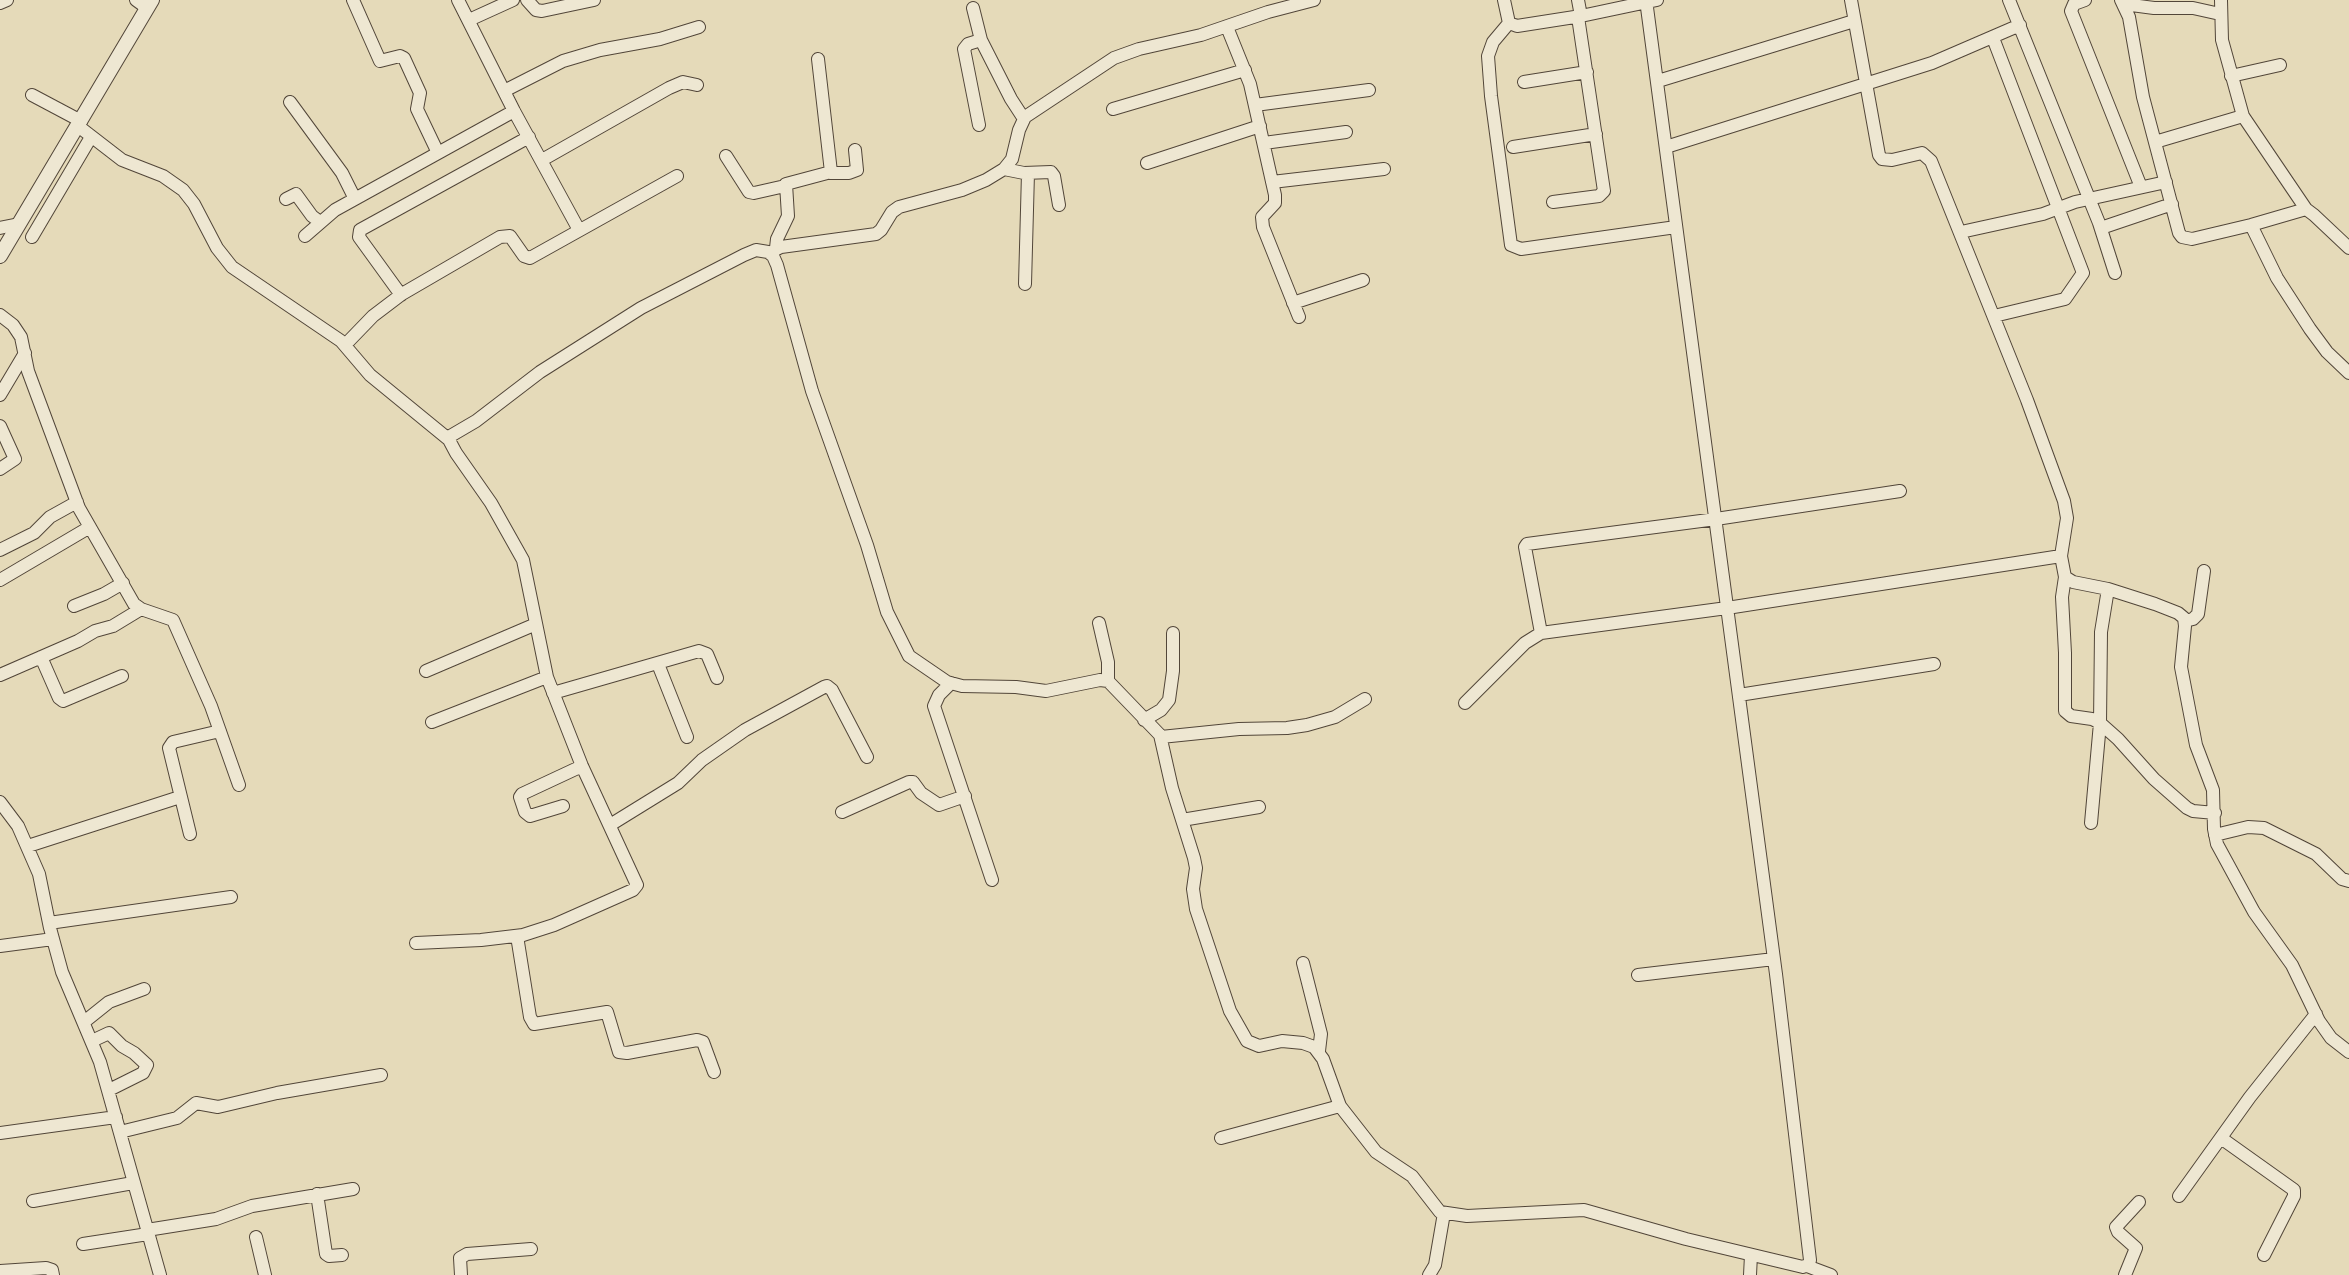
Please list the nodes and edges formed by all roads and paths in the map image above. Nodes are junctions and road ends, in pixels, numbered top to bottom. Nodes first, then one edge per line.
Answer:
1 (7, 0) edge
2 (353, 0) edge
3 (458, 0) edge
4 (513, 0) edge
5 (528, 0) edge
6 (594, 0) edge
7 (1314, 0) edge
8 (1504, 0) edge
9 (1578, 0) edge
10 (1851, 0) edge
11 (2009, 0) edge
12 (2085, 0) edge
13 (2221, 0) edge
14 (1650, 1) edge
15 (145, 2) edge
16 (2122, 2) edge
17 (0, 3) edge
18 (973, 8) dead end
19 (2220, 14) junction
20 (1580, 16) junction
21 (469, 20) junction
22 (1854, 21) junction
23 (1509, 23) junction
24 (2020, 25) junction
25 (699, 27) dead end
26 (1227, 27) junction
27 (1993, 38) junction
28 (981, 40) junction
29 (818, 59) dead end
30 (2280, 65) dead end
31 (1245, 70) junction
32 (1587, 72) junction
33 (2231, 76) junction
34 (1658, 81) junction
35 (1524, 82) dead end
36 (1864, 84) junction
37 (697, 85) dead end
38 (1369, 90) dead end
39 (504, 91) junction
40 (32, 95) dead end
41 (290, 102) dead end
42 (1255, 105) junction
43 (1113, 109) dead end
44 (514, 111) junction
45 (2243, 116) junction
46 (1024, 119) junction
47 (79, 123) junction
48 (979, 126) dead end
49 (1260, 126) junction
50 (1346, 132) dead end
51 (1596, 134) junction
52 (92, 137) junction
53 (529, 137) junction
54 (2155, 142) junction
55 (1264, 143) junction
56 (1513, 147) dead end
57 (1666, 147) junction
58 (855, 150) dead end
59 (438, 153) junction
60 (726, 156) dead end
61 (542, 160) junction
62 (1147, 163) dead end
63 (1384, 169) dead end
64 (1004, 170) junction
65 (830, 173) junction
66 (1028, 173) junction
67 (677, 176) dead end
68 (1272, 182) junction
69 (2166, 182) junction
70 (785, 186) junction
71 (2141, 188) junction
72 (286, 199) dead end
73 (355, 199) junction
74 (2089, 199) junction
75 (1553, 202) dead end
76 (2172, 204) junction
77 (1059, 205) dead end
78 (2060, 207) junction
79 (2306, 209) junction
80 (320, 222) junction
81 (19, 224) junction
82 (2251, 225) junction
83 (1676, 227) junction
84 (0, 228) edge
85 (2101, 228) junction
86 (579, 230) junction
87 (1961, 232) junction
88 (305, 236) dead end
89 (32, 237) dead end
90 (2349, 248) edge
91 (772, 250) junction
92 (0, 256) edge
93 (2115, 273) dead end
94 (1363, 280) dead end
95 (1025, 284) dead end
96 (401, 295) junction
97 (1293, 303) junction
98 (0, 315) edge
99 (1994, 316) junction
100 (1299, 317) dead end
101 (345, 345) junction
102 (25, 353) junction
103 (2349, 373) edge
104 (0, 395) edge
105 (0, 426) edge
106 (448, 438) junction
107 (0, 469) edge
108 (1900, 491) dead end
109 (77, 502) junction
110 (1716, 519) junction
111 (90, 527) junction
112 (0, 550) edge
113 (2061, 556) junction
114 (2204, 571) dead end
115 (2065, 577) junction
116 (0, 580) edge
117 (123, 583) junction
118 (2108, 588) junction
119 (74, 606) dead end
120 (1727, 608) junction
121 (141, 609) junction
122 (2185, 621) junction
123 (1099, 623) dead end
124 (536, 624) junction
125 (1173, 633) dead end
126 (1541, 633) junction
127 (41, 657) junction
128 (658, 664) junction
129 (1934, 664) dead end
130 (426, 671) dead end
131 (0, 675) edge
132 (122, 676) dead end
133 (547, 676) junction
134 (717, 678) dead end
135 (1108, 681) junction
136 (951, 683) junction
137 (553, 693) junction
138 (1739, 695) junction
139 (1365, 699) dead end
140 (1466, 703) dead end
141 (1144, 720) junction
142 (432, 722) dead end
143 (2100, 723) junction
144 (220, 731) junction
145 (687, 737) dead end
146 (1161, 737) junction
147 (867, 757) dead end
148 (582, 766) junction
149 (238, 785) dead end
150 (965, 796) junction
151 (180, 797) junction
152 (0, 802) edge
153 (563, 806) dead end
154 (1259, 807) dead end
155 (842, 812) dead end
156 (2215, 813) junction
157 (1182, 820) junction
158 (2091, 823) dead end
159 (610, 825) junction
160 (189, 834) dead end
161 (2215, 835) junction
162 (33, 845) junction
163 (992, 880) dead end
164 (2349, 881) edge
165 (231, 897) dead end
166 (49, 923) junction
167 (517, 936) junction
168 (53, 939) junction
169 (416, 943) dead end
170 (0, 946) edge
171 (1774, 959) junction
172 (1304, 963) dead end
173 (1638, 975) dead end
174 (144, 988) dead end
175 (2316, 1014) junction
176 (84, 1022) junction
177 (92, 1041) junction
178 (1319, 1051) junction
179 (2349, 1052) edge
180 (714, 1072) dead end
181 (381, 1075) dead end
182 (109, 1090) junction
183 (1340, 1106) junction
184 (116, 1117) junction
185 (120, 1131) junction
186 (0, 1133) edge
187 (1221, 1138) dead end
188 (2221, 1138) junction
189 (133, 1183) junction
190 (353, 1189) dead end
191 (317, 1194) junction
192 (2179, 1196) dead end
193 (33, 1201) dead end
194 (2139, 1202) dead end
195 (1444, 1213) junction
196 (147, 1232) junction
197 (256, 1237) dead end
198 (83, 1244) dead end
199 (531, 1249) dead end
200 (342, 1255) dead end
201 (1750, 1255) junction
202 (2264, 1255) dead end
203 (1807, 1266) junction
204 (0, 1271) edge
205 (53, 1275) edge
206 (159, 1275) edge
207 (265, 1275) edge
208 (461, 1275) edge
209 (1429, 1275) edge
210 (1750, 1275) edge
211 (1831, 1275) edge
212 (2125, 1275) edge

1 - 17 street
2 - 59 street
3 - 21 street
4 - 21 street
5 - 6 street
7 - 26 street
8 - 23 street
9 - 20 street
10 - 22 street
11 - 24 street
12 - 71 street
13 - 19 street
14 - 20 street
14 - 34 street
15 - 47 street
16 - 19 street
16 - 54 street
18 - 28 street
19 - 33 street
20 - 23 street
20 - 32 street
21 - 39 street
22 - 34 street
22 - 36 street
23 - 83 street
24 - 27 street
24 - 74 street
25 - 39 street
26 - 31 street
26 - 46 street
27 - 36 street
27 - 78 street
28 - 46 street
28 - 48 street
29 - 65 street
30 - 33 street
31 - 42 street
31 - 43 street
32 - 35 street
32 - 51 street
33 - 45 street
34 - 57 street
36 - 57 street
36 - 87 street
37 - 61 street
38 - 42 street
39 - 44 street
40 - 47 street
41 - 73 street
42 - 49 street
44 - 53 street
44 - 59 street
45 - 54 street
45 - 79 street
46 - 64 street
47 - 52 street
47 - 81 street
49 - 55 street
49 - 62 street
50 - 55 street
51 - 56 street
51 - 75 street
52 - 89 street
52 - 101 street
53 - 61 street
53 - 96 street
54 - 69 street
55 - 68 street
57 - 83 street
58 - 65 street
59 - 73 street
60 - 70 street
61 - 86 street
63 - 68 street
64 - 66 street
64 - 91 street
65 - 70 street
66 - 77 street
66 - 95 street
67 - 86 street
68 - 97 street
69 - 71 street
69 - 76 street
70 - 91 street
71 - 74 street
72 - 80 street
73 - 80 street
74 - 78 street
74 - 85 street
76 - 82 street
76 - 85 street
78 - 87 street
78 - 99 street
79 - 82 street
79 - 90 street
80 - 88 street
81 - 84 street
81 - 92 street
82 - 103 street
83 - 110 street
85 - 93 street
86 - 96 street
87 - 99 street
91 - 106 street
91 - 136 street
94 - 97 street
96 - 101 street
97 - 100 street
98 - 102 street
99 - 113 street
101 - 106 street
102 - 104 street
102 - 109 street
105 - 107 street
106 - 124 street
108 - 110 street
109 - 111 street
109 - 112 street
110 - 120 street
110 - 126 street
111 - 116 street
111 - 117 street
113 - 115 street
113 - 120 street
114 - 122 street
115 - 118 street
115 - 143 street
117 - 119 street
117 - 121 street
118 - 122 street
118 - 143 street
120 - 126 street
120 - 138 street
121 - 127 street
121 - 144 street
122 - 156 street
123 - 135 street
124 - 130 street
124 - 133 street
125 - 141 street
126 - 140 street
127 - 131 street
127 - 132 street
128 - 134 street
128 - 137 street
128 - 145 street
129 - 138 street
133 - 137 street
133 - 142 street
135 - 136 street
135 - 141 street
136 - 150 street
137 - 148 street
138 - 171 street
139 - 146 street
141 - 146 street
143 - 156 street
143 - 158 street
144 - 149 street
144 - 151 street
146 - 157 street
147 - 159 street
148 - 153 street
148 - 159 street
150 - 155 street
150 - 163 street
151 - 160 street
151 - 162 street
152 - 162 street
154 - 157 street
156 - 161 street
157 - 178 street
159 - 167 street
161 - 164 street
161 - 175 street
162 - 166 street
165 - 166 street
166 - 168 street
167 - 169 street
167 - 180 street
168 - 170 street
168 - 176 street
171 - 173 street
171 - 203 street
172 - 178 street
174 - 176 street
175 - 179 street
175 - 188 street
176 - 177 street
177 - 182 street
177 - 182 street
178 - 183 street
181 - 185 street
182 - 184 street
183 - 187 street
183 - 195 street
184 - 185 street
184 - 186 street
185 - 189 street
188 - 192 street
188 - 202 street
189 - 193 street
189 - 196 street
190 - 191 street
191 - 196 street
191 - 200 street
194 - 212 street
195 - 201 street
195 - 209 street
196 - 198 street
196 - 206 street
197 - 207 street
199 - 208 street
201 - 203 street
201 - 210 street
203 - 211 street
204 - 205 street

